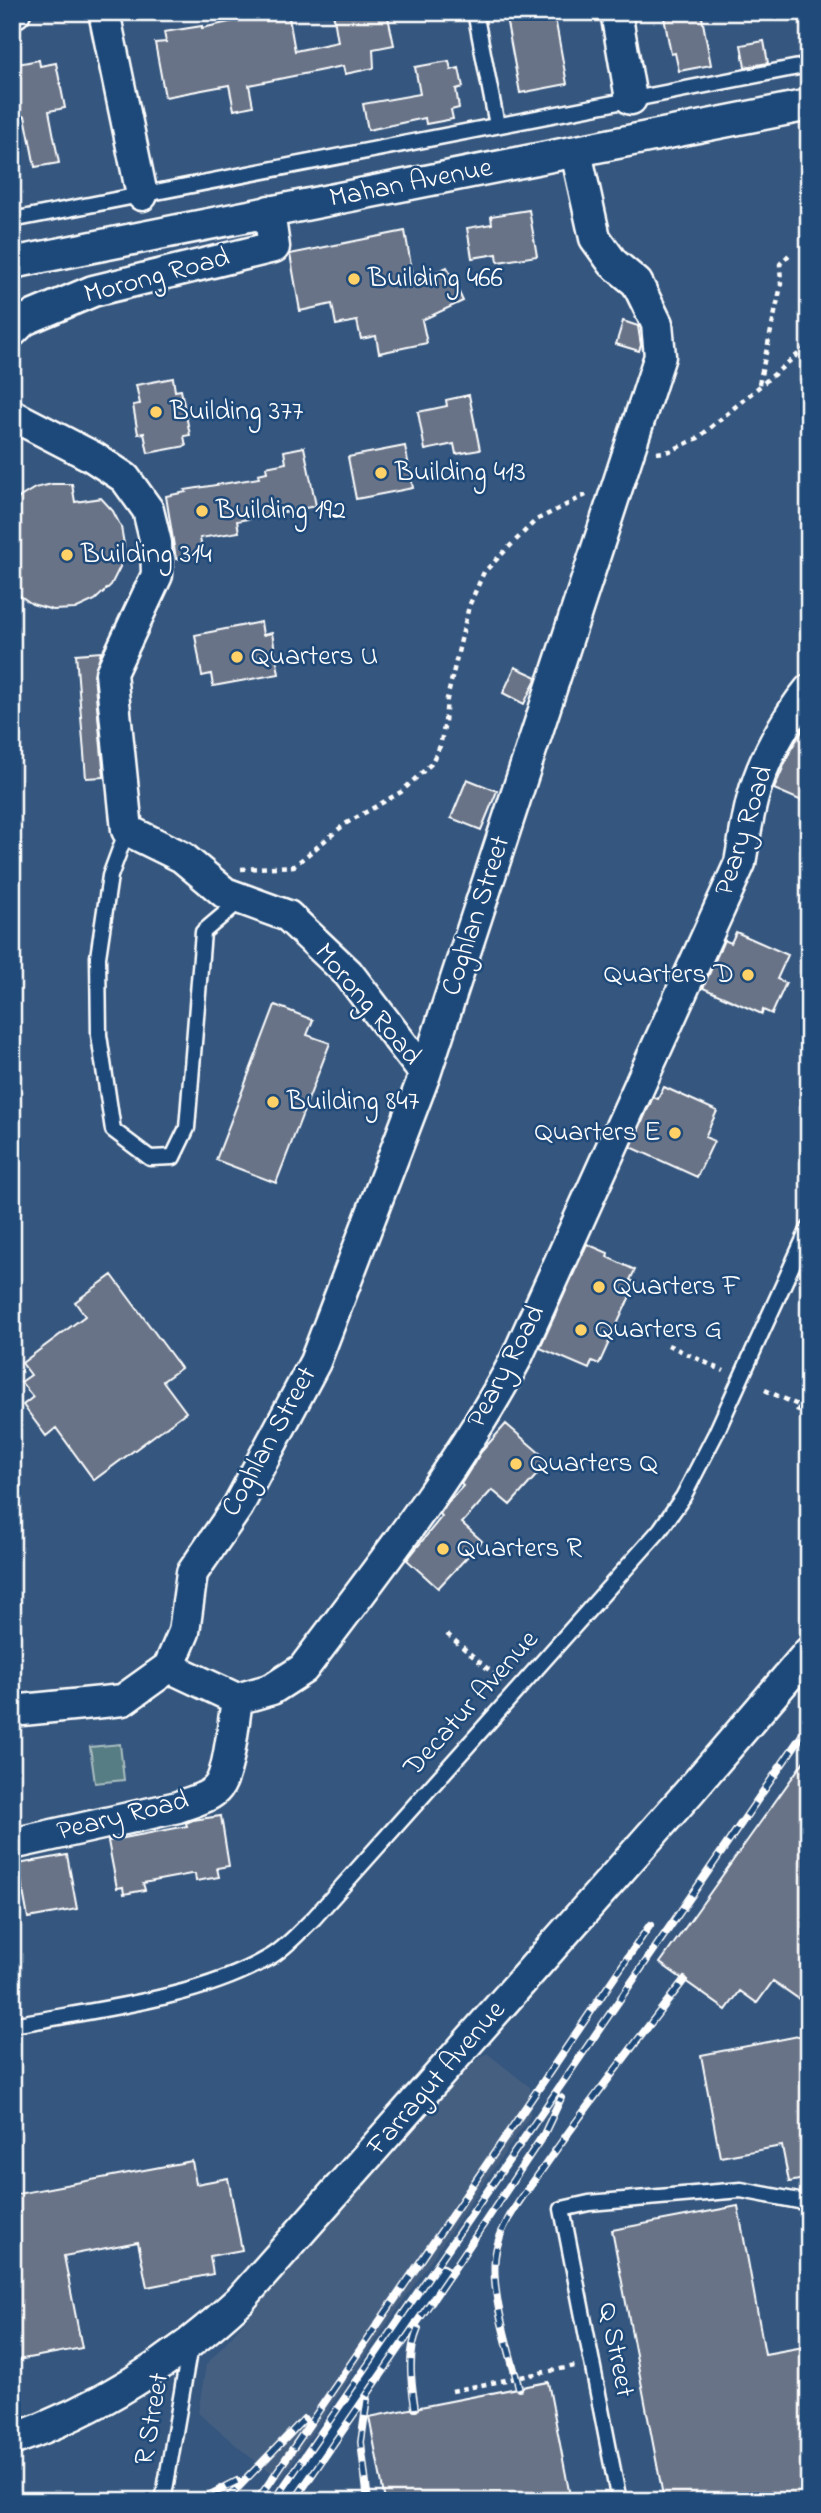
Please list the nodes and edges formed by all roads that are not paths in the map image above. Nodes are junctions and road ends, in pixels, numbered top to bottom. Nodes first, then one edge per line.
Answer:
1 (104, 12) edge
2 (475, 12) edge
3 (616, 12) edge
4 (809, 65) edge
5 (631, 99) junction
6 (809, 104) edge
7 (497, 125) junction
8 (576, 152) junction
9 (142, 195) junction
10 (270, 211) junction
11 (12, 220) edge
12 (12, 263) edge
13 (12, 331) edge
14 (12, 415) edge
15 (809, 690) edge
16 (127, 830) junction
17 (242, 899) junction
18 (425, 1074) junction
19 (809, 1228) edge
20 (809, 1652) edge
21 (169, 1667) junction
22 (237, 1699) junction
23 (12, 1711) edge
24 (12, 1844) edge
25 (12, 2025) edge
26 (809, 2203) edge
27 (442, 2273) dead end
28 (190, 2345) junction
29 (12, 2440) edge
30 (163, 2501) edge
31 (286, 2501) edge
32 (619, 2501) edge

1 - 9 street
2 - 7 lane
3 - 5 street
4 - 5 lane
5 - 7 lane
6 - 8 street, Mahan Avenue
7 - 9 lane
8 - 10 street, Mahan Avenue
8 - 18 street, Coghlan Street
9 - 11 lane
10 - 12 street, Mahan Avenue
10 - 13 street, Morong Road
14 - 16 street
15 - 22 street, Peary Road
16 - 17 street, Morong Road
16 - 17 lane
17 - 18 street, Morong Road
18 - 21 street, Coghlan Street
19 - 25 lane, Decatur Avenue
20 - 28 street, Farragut Avenue
21 - 22 street
21 - 23 street
22 - 24 street, Peary Road
26 - 32 lane, Q Street
27 - 31 lane
28 - 29 street, Farragut Avenue
28 - 30 lane, R Street

